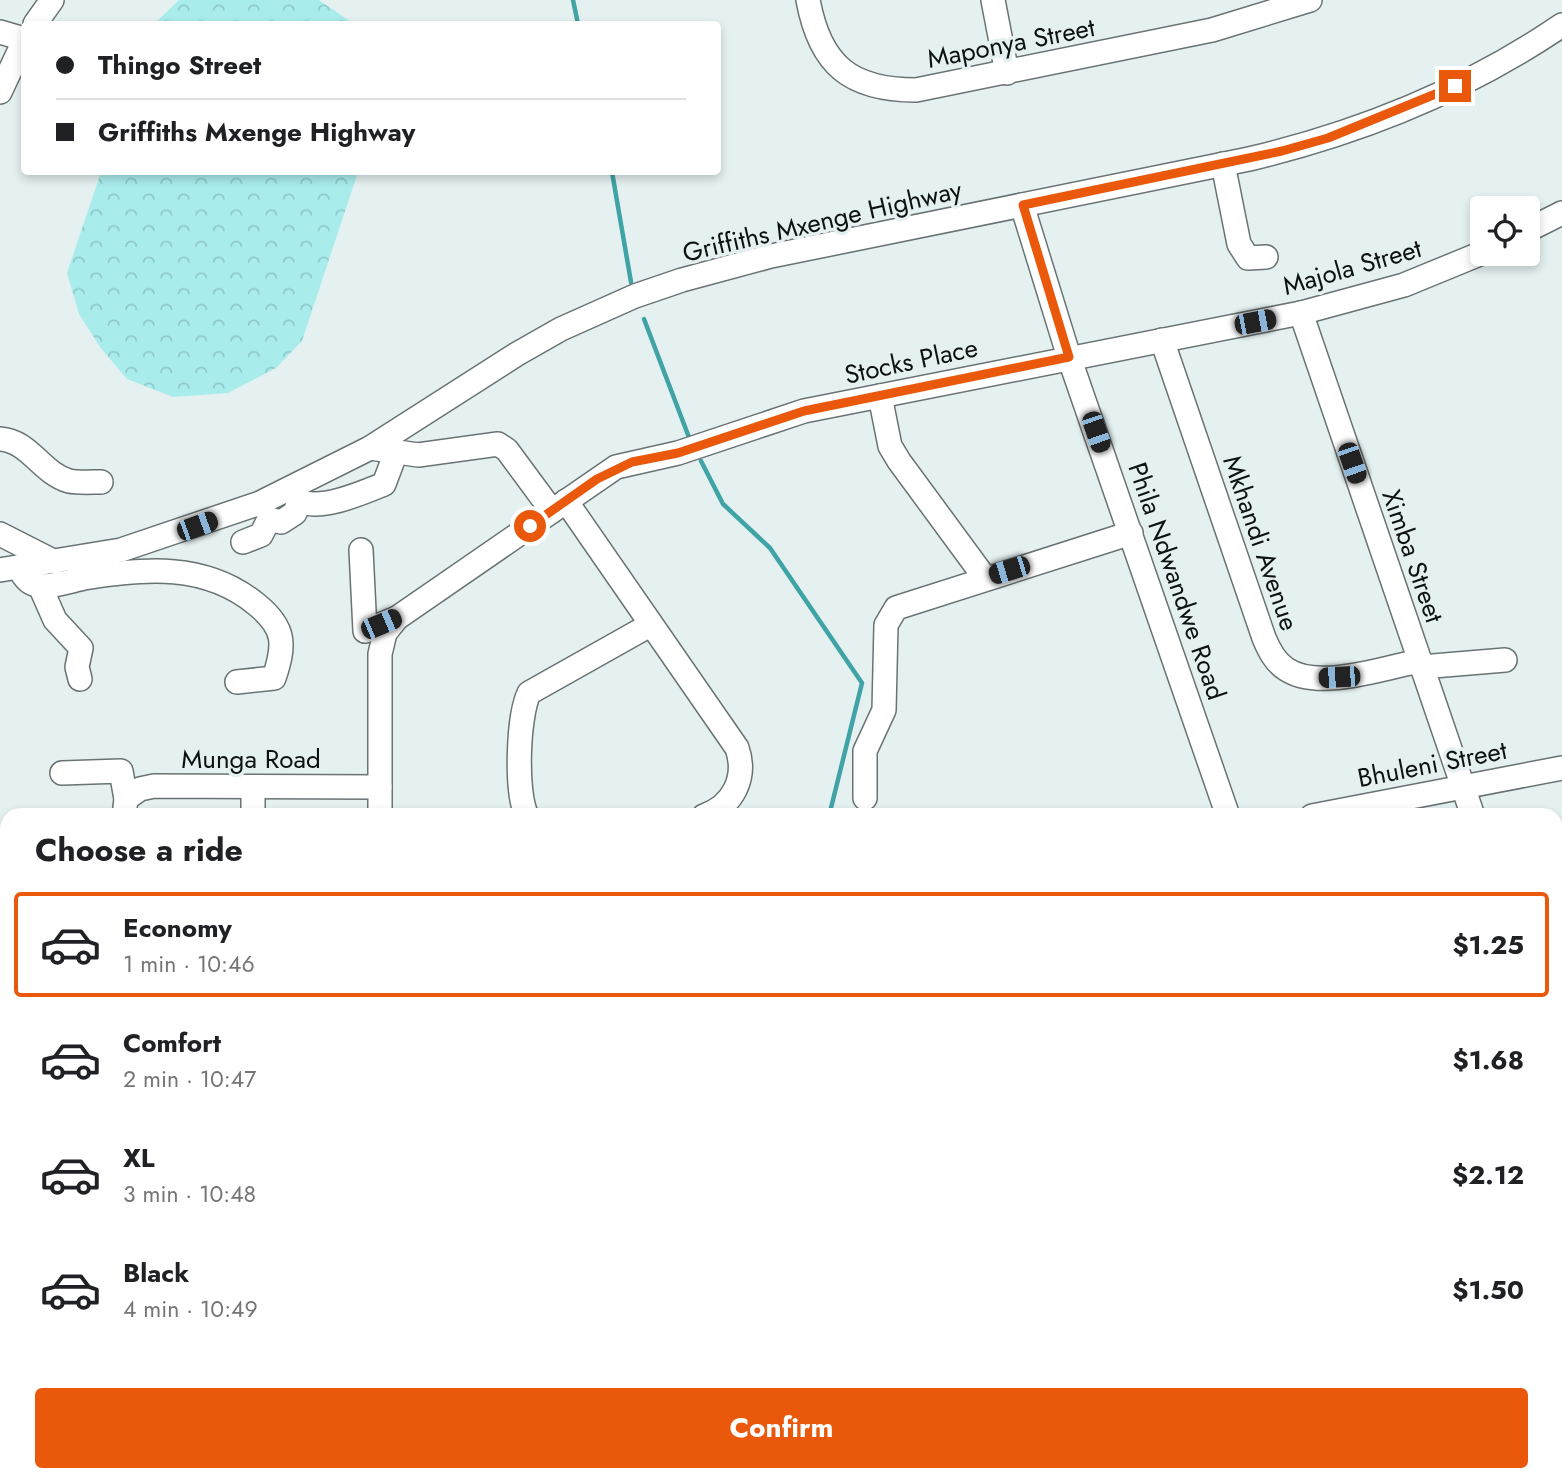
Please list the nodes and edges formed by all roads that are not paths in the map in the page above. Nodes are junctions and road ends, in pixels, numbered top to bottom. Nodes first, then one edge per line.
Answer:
1 (52, 0) edge
2 (808, 0) edge
3 (993, 0) edge
4 (1310, 0) edge
5 (38, 21) edge
6 (1562, 25) edge
7 (0, 32) edge
8 (21, 39) edge
9 (21, 46) edge
10 (1007, 72) junction
11 (0, 92) edge
12 (1223, 164) junction
13 (1023, 205) junction
14 (1562, 213) edge
15 (1540, 224) edge
16 (1266, 257) dead end
17 (1470, 258) edge
18 (1301, 313) junction
19 (1162, 340) junction
20 (1069, 357) junction
21 (880, 396) junction
22 (0, 439) edge
23 (370, 448) junction
24 (396, 452) junction
25 (102, 482) dead end
26 (559, 506) junction
27 (1130, 533) junction
28 (0, 534) edge
29 (243, 542) dead end
30 (361, 550) dead end
31 (55, 562) junction
32 (9, 569) edge
33 (985, 578) junction
34 (40, 586) junction
35 (397, 618) junction
36 (650, 625) junction
37 (1505, 660) dead end
38 (1420, 664) junction
39 (80, 679) dead end
40 (237, 682) dead end
41 (1562, 768) edge
42 (62, 773) dead end
43 (1463, 786) junction
44 (253, 787) junction
45 (380, 787) junction
46 (865, 798) dead end
47 (125, 807) edge
48 (253, 808) edge
49 (380, 808) edge
50 (524, 808) edge
51 (719, 808) edge
52 (1225, 808) edge
53 (1352, 808) edge
54 (1470, 808) edge

1 - 5 street
2 - 10 street, Maponya Street
3 - 10 street
4 - 10 street, Maponya Street
6 - 12 street, Griffiths Mxenge Highway
7 - 8 street
9 - 11 street
12 - 13 street, Griffiths Mxenge Highway
12 - 16 street
13 - 20 street, Phila Ndwandwe Road
13 - 23 street, Griffiths Mxenge Highway
14 - 15 street
17 - 18 street, Majola Street
18 - 19 street, Majola Street
18 - 38 street, Ximba Street
19 - 20 street, Majola Street
19 - 38 street, Mkhandi Avenue
20 - 21 street, Stocks Place
20 - 27 street, Phila Ndwandwe Road
21 - 26 street, Stocks Place
21 - 33 street
22 - 25 street
23 - 24 street
23 - 31 street, Griffiths Mxenge Highway
24 - 26 street
24 - 29 street
26 - 35 street, Stocks Place
26 - 36 street
27 - 33 street
27 - 52 street, Phila Ndwandwe Road
28 - 31 street
30 - 35 street
31 - 32 street, Griffiths Mxenge Highway
32 - 34 street
33 - 46 street
34 - 39 street
34 - 40 street
35 - 45 street
36 - 50 street
36 - 51 street
37 - 38 street, Mkhandi Avenue
38 - 43 street, Ximba Street
41 - 43 street, Bhuleni Street
42 - 47 street
43 - 53 street, Bhuleni Street
43 - 54 street, Ximba Street
44 - 45 street, Munga Road
44 - 47 street, Munga Road
44 - 48 street
45 - 49 street

